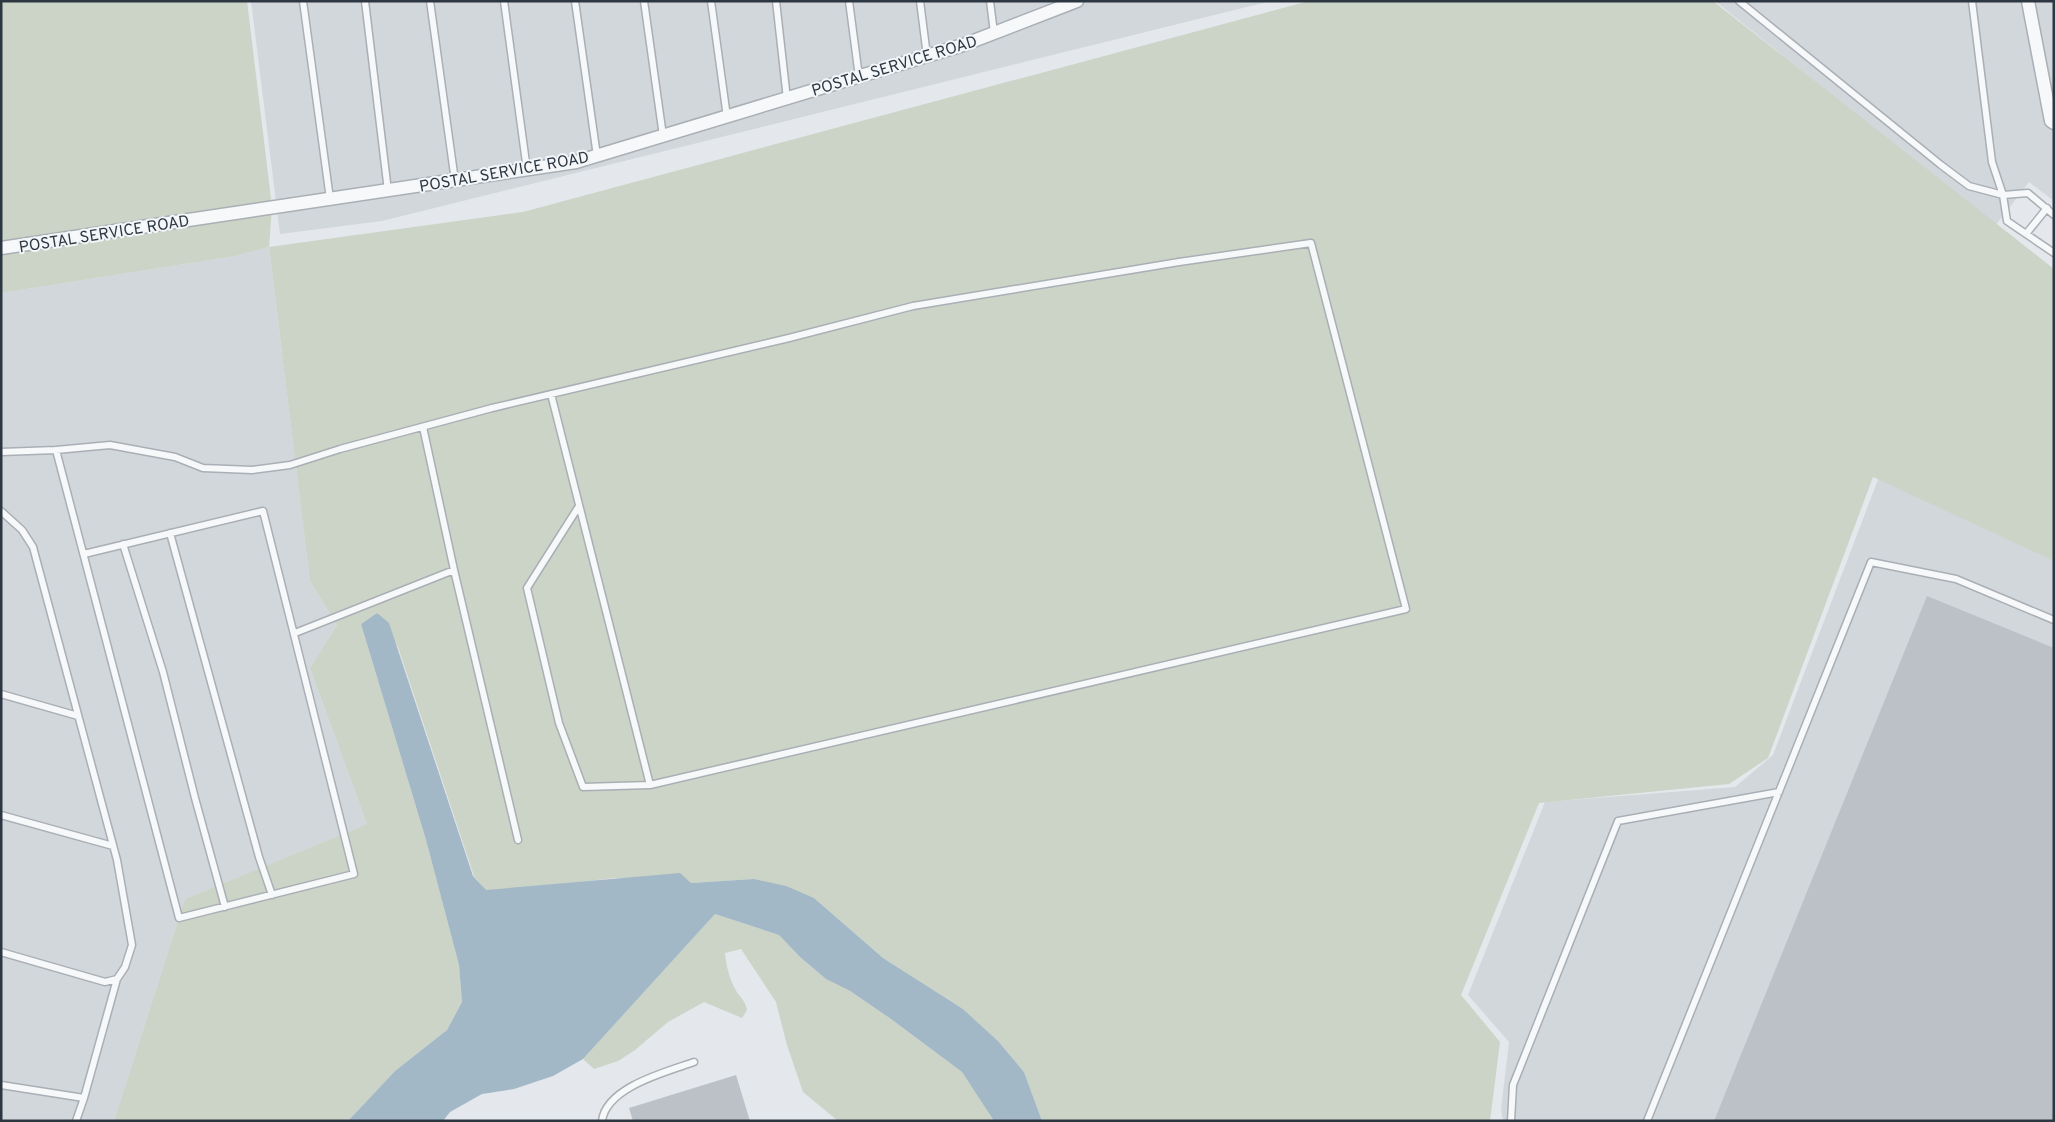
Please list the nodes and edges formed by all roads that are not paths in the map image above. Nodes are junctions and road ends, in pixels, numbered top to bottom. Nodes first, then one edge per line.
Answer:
1 (303, 1) edge
2 (365, 1) edge
3 (430, 1) edge
4 (504, 1) edge
5 (575, 1) edge
6 (644, 1) edge
7 (711, 1) edge
8 (776, 1) edge
9 (849, 1) edge
10 (920, 1) edge
11 (990, 1) edge
12 (1077, 1) edge
13 (1739, 1) edge
14 (1972, 1) edge
15 (2028, 1) edge
16 (994, 34) junction
17 (927, 56) junction
18 (859, 77) junction
19 (787, 99) junction
20 (727, 117) junction
21 (2054, 123) edge
22 (663, 136) junction
23 (596, 156) junction
24 (526, 170) junction
25 (455, 180) junction
26 (388, 190) junction
27 (2003, 195) junction
28 (330, 199) junction
29 (2047, 208) junction
30 (2054, 215) edge
31 (2026, 234) junction
32 (1, 248) edge
33 (2054, 253) edge
34 (551, 394) junction
35 (423, 427) junction
36 (56, 450) junction
37 (1, 452) edge
38 (579, 506) junction
39 (1, 511) edge
40 (170, 533) junction
41 (122, 544) junction
42 (84, 554) junction
43 (454, 570) junction
44 (2054, 620) edge
45 (295, 633) junction
46 (1, 694) edge
47 (78, 716) junction
48 (650, 785) junction
49 (1779, 792) junction
50 (1, 815) edge
51 (518, 840) dead end
52 (112, 846) junction
53 (272, 895) junction
54 (225, 907) junction
55 (1, 952) edge
56 (117, 979) junction
57 (694, 1062) dead end
58 (1, 1085) edge
59 (84, 1098) junction
60 (76, 1121) edge
61 (602, 1121) edge
62 (1511, 1121) edge
63 (1647, 1121) edge

1 - 28 lane
2 - 26 lane
3 - 25 lane
4 - 24 lane
5 - 23 lane
6 - 22 lane
7 - 20 lane
8 - 19 lane
9 - 18 lane
10 - 17 lane
11 - 16 lane
12 - 16 street, POSTAL SERVICE ROAD
13 - 27 lane
14 - 27 lane
15 - 21 street
16 - 17 street, POSTAL SERVICE ROAD
17 - 18 street, POSTAL SERVICE ROAD
18 - 19 street, POSTAL SERVICE ROAD
19 - 20 street, POSTAL SERVICE ROAD
20 - 22 street, POSTAL SERVICE ROAD
22 - 23 street, POSTAL SERVICE ROAD
23 - 24 street, POSTAL SERVICE ROAD
24 - 25 street, POSTAL SERVICE ROAD
25 - 26 street, POSTAL SERVICE ROAD
26 - 28 street, POSTAL SERVICE ROAD
27 - 29 lane
27 - 31 lane
28 - 32 street, POSTAL SERVICE ROAD
29 - 30 lane
29 - 31 lane
31 - 33 lane
34 - 35 lane
34 - 38 lane
34 - 48 lane
35 - 36 lane
35 - 43 lane
36 - 37 lane
36 - 42 lane
38 - 48 lane
38 - 48 lane
39 - 47 lane
40 - 41 lane
40 - 45 lane
40 - 53 lane
41 - 42 lane
41 - 54 lane
42 - 54 lane
43 - 45 lane
43 - 51 lane
44 - 49 lane
45 - 53 lane
46 - 47 lane
47 - 52 lane
49 - 62 lane
49 - 63 lane
50 - 52 lane
52 - 56 lane
53 - 54 lane
55 - 56 lane
56 - 59 lane
57 - 61 lane
58 - 59 lane
59 - 60 lane

